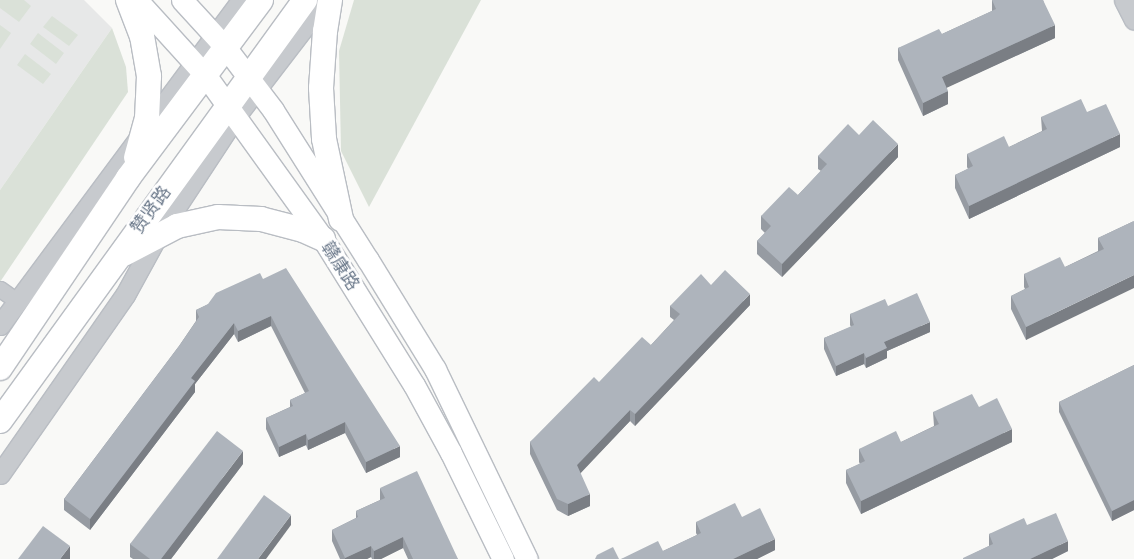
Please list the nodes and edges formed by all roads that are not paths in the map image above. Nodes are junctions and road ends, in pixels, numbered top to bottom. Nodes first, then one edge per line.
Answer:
1 (128, 0) edge
2 (136, 0) edge
3 (182, 0) edge
4 (241, 0) edge
5 (262, 0) edge
6 (305, 0) edge
7 (325, 0) edge
8 (330, 0) edge
9 (1124, 0) edge
10 (1134, 20) edge
11 (222, 42) junction
12 (201, 70) junction
13 (253, 83) junction
14 (232, 110) junction
15 (144, 133) junction
16 (128, 178) junction
17 (341, 219) junction
18 (159, 234) junction
19 (323, 240) junction
20 (109, 268) junction
21 (0, 289) edge
22 (17, 301) junction
23 (0, 325) edge
24 (0, 368) edge
25 (0, 421) edge
26 (0, 474) edge
27 (502, 559) edge
28 (527, 559) edge

1 - 15 main road
2 - 12 main road, 赣康路
3 - 11 main road, 赣康路
4 - 11 street
5 - 11 main road, 赞贤路
6 - 13 main road, 赞贤路
7 - 13 street
8 - 17 main road
9 - 10 street
11 - 12 main road, 赞贤路
11 - 13 main road, 赣康路
12 - 14 main road, 赣康路
12 - 15 street
12 - 16 main road, 赞贤路
13 - 14 main road, 赞贤路
13 - 17 main road, 赣康路
14 - 18 street
14 - 19 main road, 赣康路
14 - 20 main road, 赞贤路
15 - 16 main road
15 - 22 street
16 - 24 main road, 赞贤路
17 - 28 main road, 赣康路
18 - 19 main road
18 - 20 main road
18 - 26 street
19 - 27 main road, 赣康路
20 - 25 main road, 赞贤路
21 - 22 street
22 - 23 street

